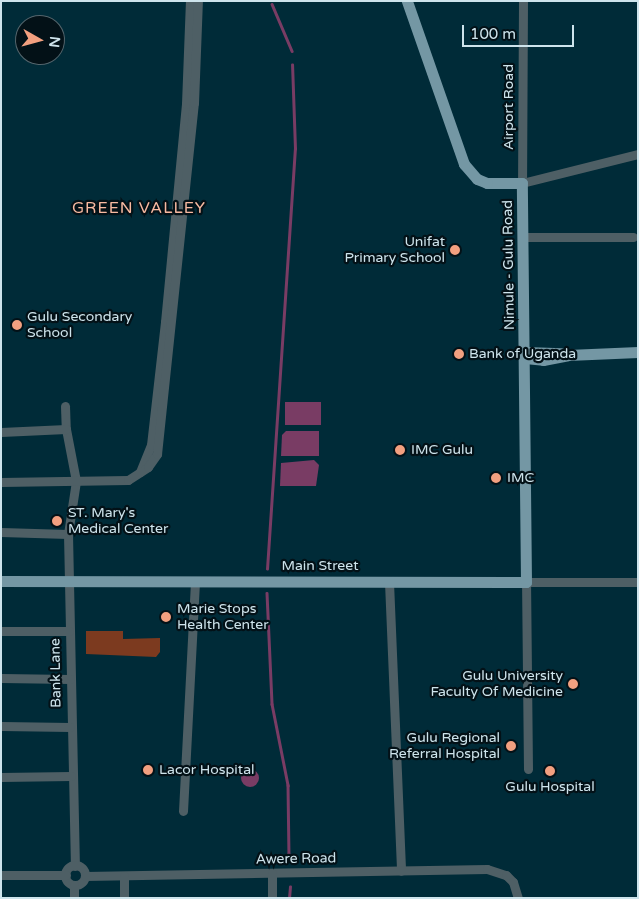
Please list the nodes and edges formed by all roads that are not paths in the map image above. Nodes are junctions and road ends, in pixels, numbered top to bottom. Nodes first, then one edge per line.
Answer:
1 (190, 1) edge
2 (198, 1) edge
3 (407, 1) edge
4 (523, 1) edge
5 (638, 154) edge
6 (185, 156) junction
7 (522, 183) junction
8 (524, 237) junction
9 (633, 237) dead end
10 (525, 334) junction
11 (638, 352) edge
12 (525, 355) junction
13 (546, 355) junction
14 (525, 374) junction
15 (65, 406) dead end
16 (66, 429) junction
17 (1, 432) edge
18 (76, 481) junction
19 (1, 482) edge
20 (1, 532) edge
21 (68, 534) junction
22 (1, 581) edge
23 (195, 581) junction
24 (69, 582) junction
25 (389, 582) junction
26 (526, 582) junction
27 (638, 582) edge
28 (69, 630) junction
29 (1, 631) edge
30 (1, 678) edge
31 (70, 678) junction
32 (1, 726) edge
33 (70, 727) junction
34 (528, 769) dead end
35 (71, 776) junction
36 (1, 777) edge
37 (183, 811) dead end
38 (74, 866) junction
39 (401, 871) junction
40 (272, 873) junction
41 (1, 875) edge
42 (66, 875) junction
43 (85, 876) junction
44 (124, 876) junction
45 (74, 885) junction
46 (74, 898) edge
47 (124, 898) edge
48 (272, 898) edge
49 (518, 898) edge

1 - 6 street
2 - 6 street
3 - 7 main road, Nimule - Gulu Road
4 - 7 street, Airport Road
5 - 7 street
6 - 18 street
7 - 8 main road, Nimule - Gulu Road
8 - 9 street
8 - 10 main road, Nimule - Gulu Road
10 - 12 main road, Nimule - Gulu Road
10 - 13 main road
11 - 13 main road
12 - 13 main road
12 - 14 main road, Nimule - Gulu Road
13 - 14 main road
14 - 26 main road, Nimule - Gulu Road
15 - 16 street, Bank Lane
16 - 17 street
16 - 18 street, Bank Lane
18 - 19 street
18 - 21 street, Bank Lane
20 - 21 street
21 - 24 street, Bank Lane
22 - 24 main road, Main Street
23 - 24 main road, Main Street
23 - 25 main road, Main Street
23 - 37 street
24 - 28 street, Bank Lane
25 - 26 main road, Main Street
25 - 39 street
26 - 27 street, Main Street
26 - 34 street
28 - 29 street
28 - 31 street, Bank Lane
30 - 31 street
31 - 33 street, Bank Lane
32 - 33 street
33 - 35 street, Bank Lane
35 - 36 street
35 - 38 street, Bank Lane
38 - 42 street
38 - 43 street
39 - 40 street, Awere Road
39 - 49 street, Awere Road
40 - 44 street, Awere Road
40 - 48 street
41 - 42 street
42 - 45 street
43 - 44 street, Awere Road
43 - 45 street
44 - 47 street
45 - 46 street

